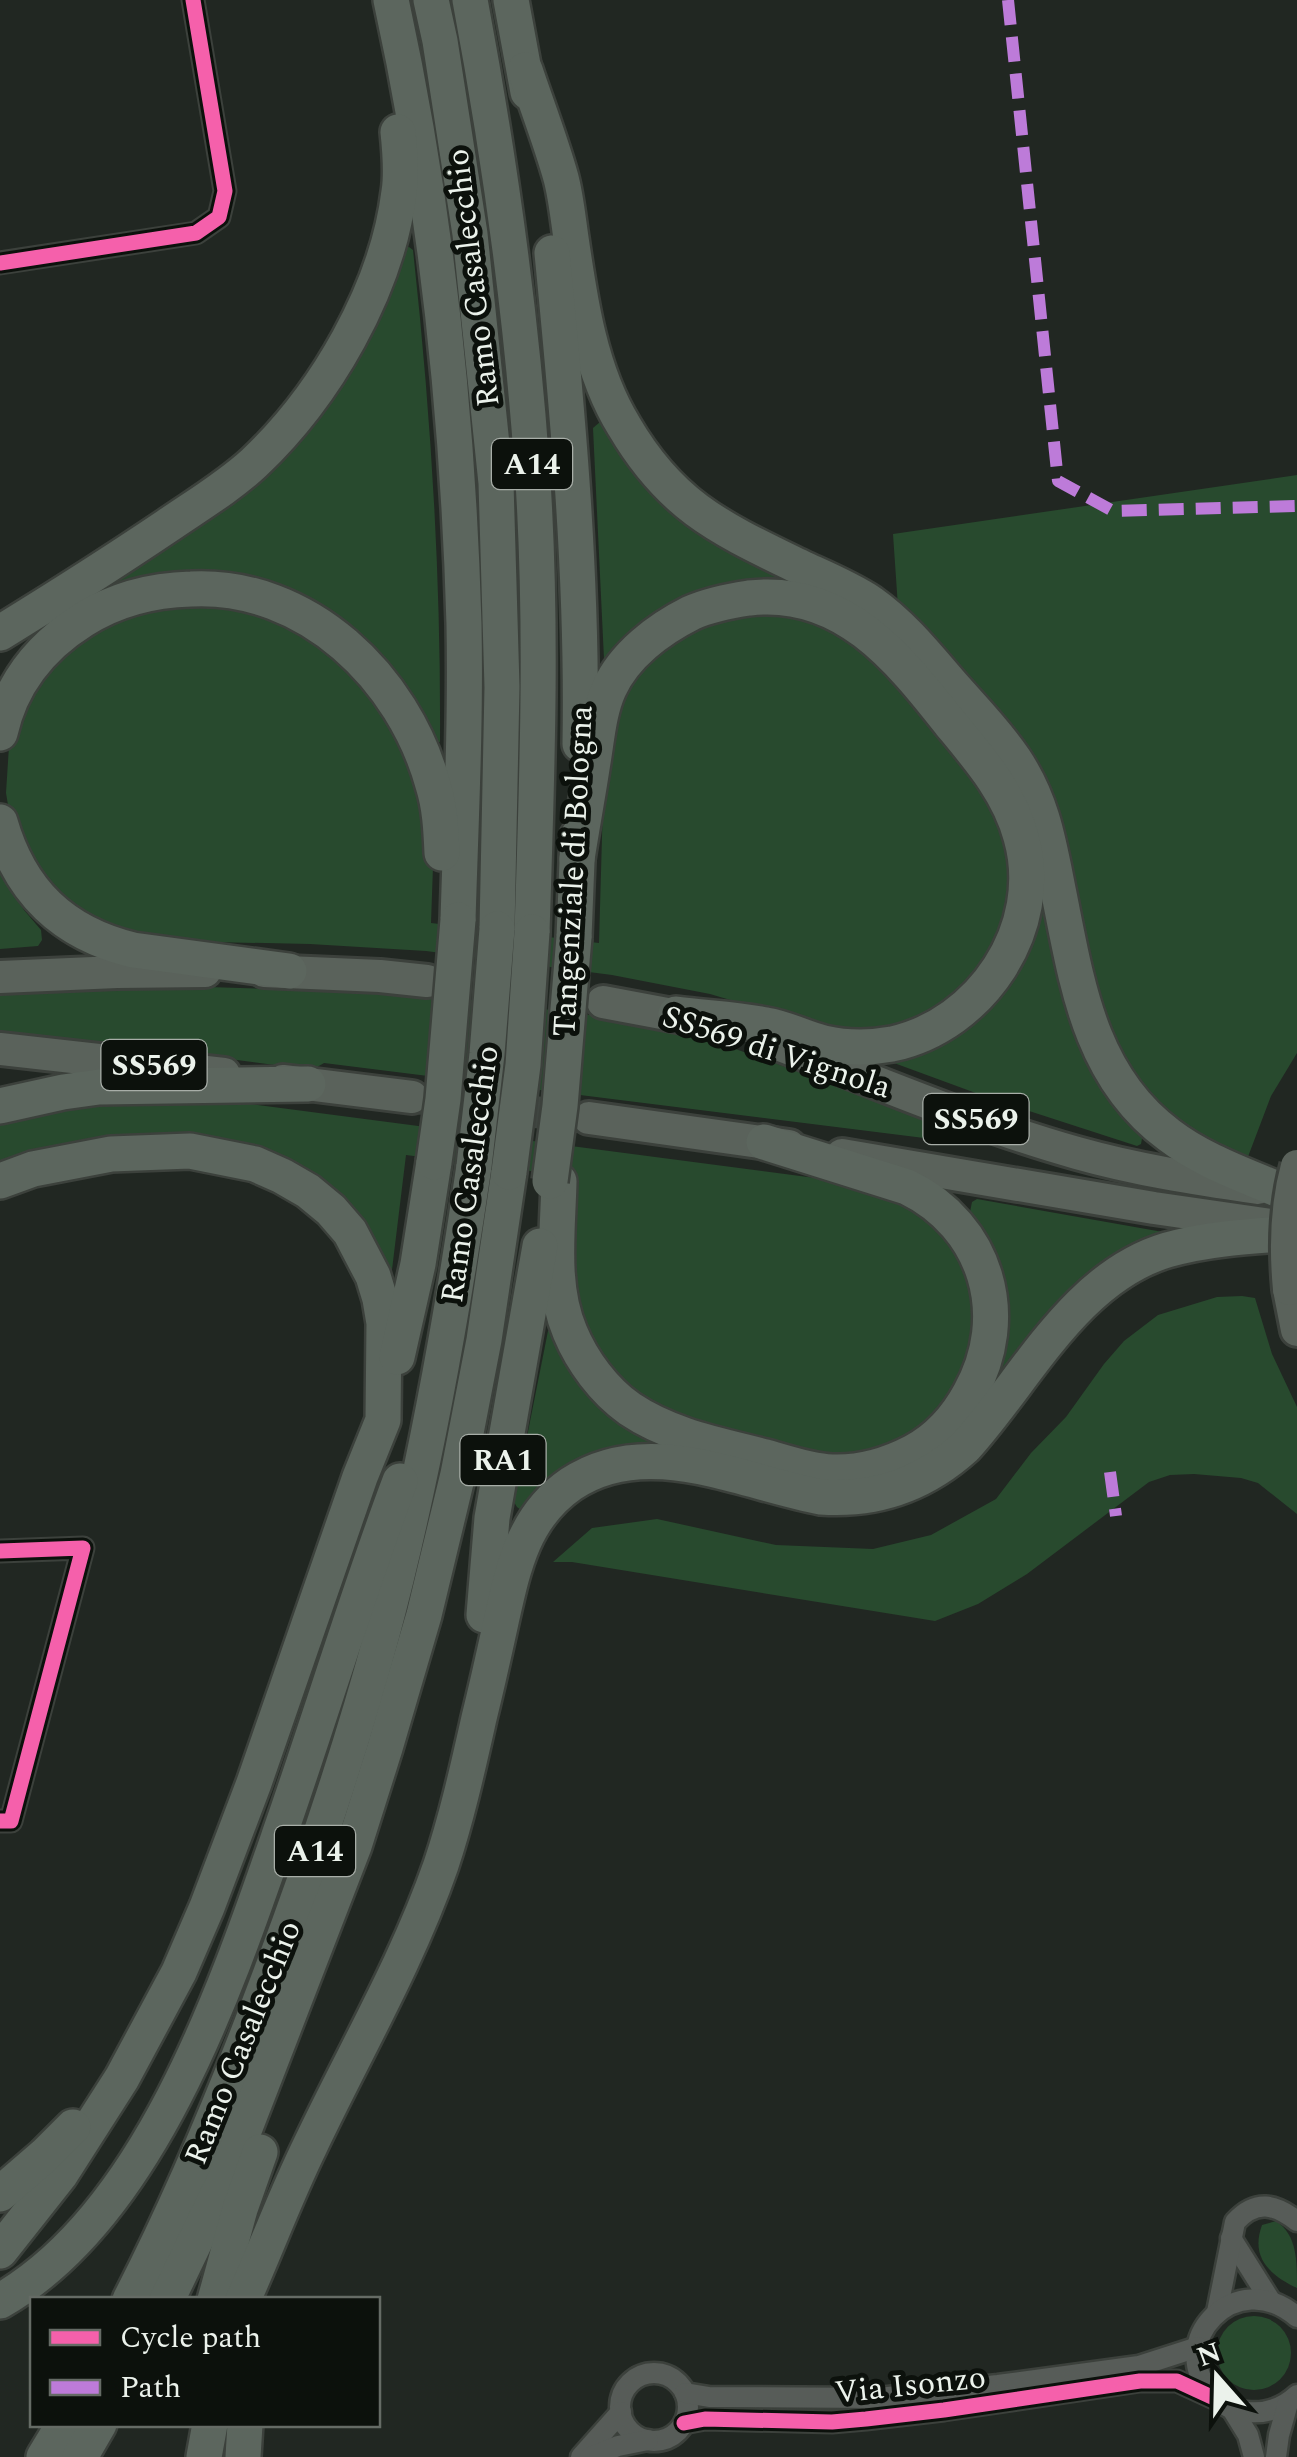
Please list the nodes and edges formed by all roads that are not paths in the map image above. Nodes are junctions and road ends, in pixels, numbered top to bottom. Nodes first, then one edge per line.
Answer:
1 (193, 0) edge
2 (373, 0) edge
3 (391, 0) edge
4 (431, 0) edge
5 (470, 0) edge
6 (510, 0) edge
7 (524, 70) junction
8 (0, 263) edge
9 (93, 576) junction
10 (0, 632) edge
11 (0, 654) edge
12 (0, 733) edge
13 (0, 822) edge
14 (577, 860) junction
15 (452, 919) junction
16 (289, 971) junction
17 (0, 977) edge
18 (427, 981) dead end
19 (603, 1002) dead end
20 (676, 1014) junction
21 (0, 1049) edge
22 (308, 1084) junction
23 (412, 1097) tunnel mouth
24 (0, 1106) edge
25 (574, 1112) junction
26 (764, 1142) junction
27 (0, 1181) edge
28 (554, 1182) junction
29 (1293, 1184) edge
30 (1297, 1231) edge
31 (1297, 1330) edge
32 (438, 1382) junction
33 (383, 1420) junction
34 (0, 1551) edge
35 (474, 1740) junction
36 (0, 1821) edge
37 (354, 1846) junction
38 (122, 2078) junction
39 (308, 2149) junction
40 (0, 2194) edge
41 (1297, 2221) edge
42 (1232, 2233) junction
43 (0, 2251) edge
44 (131, 2297) edge
45 (168, 2297) edge
46 (216, 2297) edge
47 (244, 2297) edge
48 (267, 2297) edge
49 (5, 2298) edge
50 (1270, 2300) junction
51 (1218, 2312) junction
52 (1297, 2317) edge
53 (1198, 2347) junction
54 (685, 2393) junction
55 (1292, 2399) edge
56 (1224, 2404) junction
57 (620, 2412) junction
58 (684, 2423) junction
59 (62, 2427) edge
60 (96, 2427) edge
61 (186, 2427) edge
62 (209, 2427) edge
63 (245, 2427) edge
64 (648, 2440) junction
65 (44, 2457) edge
66 (80, 2457) edge
67 (181, 2457) edge
68 (204, 2457) edge
69 (242, 2457) edge
70 (582, 2457) edge
71 (590, 2457) edge
72 (1254, 2457) edge
73 (1276, 2457) edge

1 - 8 street
2 - 9 highway
3 - 15 highway
4 - 32 highway, Ramo Casalecchio / A14, bridge
5 - 37 highway, Ramo Casalecchio / A14, bridge
6 - 7 highway, Tangenziale di Bologna / RA1
7 - 14 highway, Tangenziale di Bologna / RA1
7 - 29 highway
9 - 10 highway
9 - 11 highway
12 - 15 highway
13 - 16 highway
14 - 20 highway
14 - 25 highway, Tangenziale di Bologna / RA1, bridge
15 - 33 highway, bridge
16 - 17 highway
16 - 18 highway
19 - 20 highway, SS569 di Vignola / SS569
20 - 29 highway, SS569 di Vignola / SS569
21 - 22 highway, SS569
22 - 23 highway, SS569
22 - 24 highway
25 - 26 highway, SS569
25 - 28 highway, Tangenziale di Bologna / RA1, bridge
26 - 28 highway
26 - 30 highway, SS569
27 - 33 highway
28 - 35 highway, Tangenziale di Bologna / RA1
29 - 31 highway, bridge
30 - 35 highway
32 - 44 highway, Ramo Casalecchio / A14
32 - 49 highway
33 - 38 highway
34 - 36 street
35 - 39 highway, RA1
37 - 45 highway, Ramo Casalecchio / A14
37 - 46 highway
38 - 40 highway
38 - 43 highway
39 - 47 highway
39 - 48 highway
41 - 42 street
42 - 50 street
42 - 51 street
50 - 51 street
50 - 52 street
51 - 53 street
53 - 54 street, Via Isonzo
53 - 56 street
54 - 57 street
54 - 58 street
55 - 56 street
55 - 73 street
56 - 58 street, Via Isonzo
56 - 72 street
57 - 64 street
57 - 70 street
58 - 64 street
59 - 65 highway
60 - 66 highway
61 - 67 highway
62 - 68 highway
63 - 69 highway
64 - 71 street

